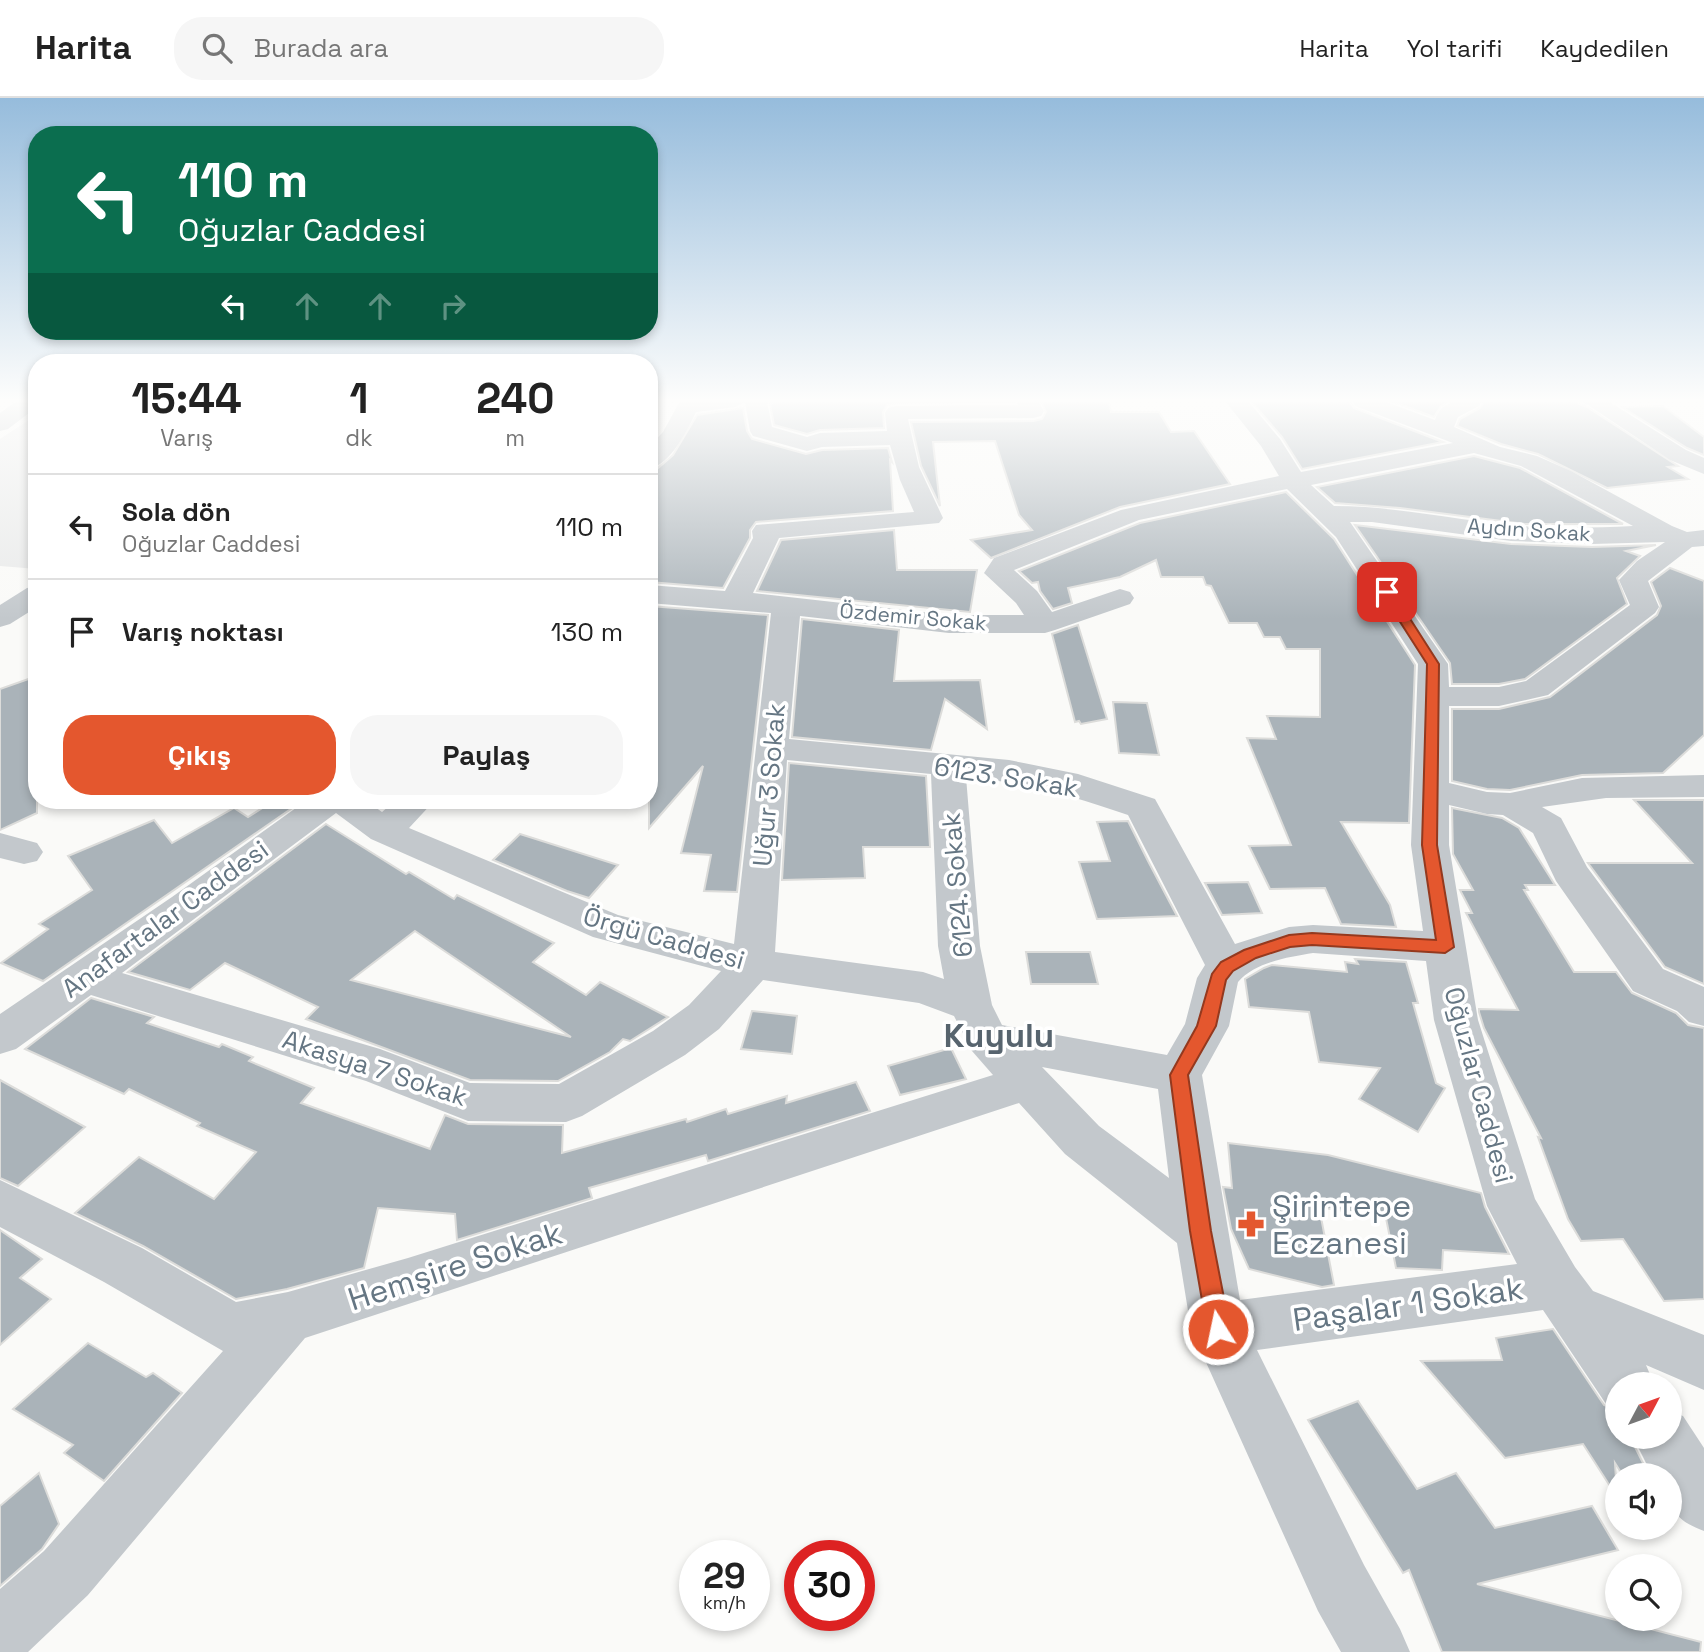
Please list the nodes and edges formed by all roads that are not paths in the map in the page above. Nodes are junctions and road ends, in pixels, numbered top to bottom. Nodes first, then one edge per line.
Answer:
1 (910, 474) edge
2 (1290, 474) edge
3 (1330, 474) edge
4 (1556, 474) edge
5 (1294, 479) junction
6 (1329, 514) junction
7 (1684, 537) edge
8 (658, 595) edge
9 (1120, 598) dead end
10 (735, 600) junction
11 (786, 607) junction
12 (1045, 624) junction
13 (1434, 696) junction
14 (771, 748) junction
15 (947, 765) junction
16 (1704, 786) edge
17 (1432, 790) junction
18 (1511, 804) junction
19 (318, 809) edge
20 (353, 809) edge
21 (407, 809) edge
22 (384, 831) junction
23 (1445, 947) junction
24 (753, 964) junction
25 (1227, 967) junction
26 (84, 977) junction
27 (1704, 1010) edge
28 (979, 1022) junction
29 (0, 1037) edge
30 (1179, 1075) junction
31 (1028, 1082) junction
32 (0, 1202) edge
33 (1200, 1231) junction
34 (1565, 1297) junction
35 (288, 1318) junction
36 (1218, 1329) junction
37 (1704, 1363) edge
38 (1618, 1372) edge
39 (1670, 1449) edge
40 (1704, 1501) edge
41 (0, 1633) edge
42 (1377, 1652) edge

1 - 10 street
2 - 5 street, Oğuzlar Caddesi
3 - 5 street
4 - 7 street
5 - 6 street, Oğuzlar Caddesi
5 - 12 street, Özdemir Sokak
6 - 7 street, Aydın Sokak
6 - 13 street, Oğuzlar Caddesi
7 - 13 street
8 - 10 street, Özdemir Sokak
9 - 12 street
10 - 11 street, Özdemir Sokak
11 - 12 street, Özdemir Sokak
11 - 14 street, Uğur 3 Sokak
13 - 17 street, Oğuzlar Caddesi
14 - 15 street, 6123. Sokak
14 - 24 street, Uğur 3 Sokak
15 - 25 street, 6123. Sokak
15 - 28 street, 6124. Sokak
16 - 18 street
17 - 18 street
17 - 23 street, Oğuzlar Caddesi
18 - 27 street
19 - 26 street, Anafartalar Caddesi
20 - 22 street, Örgü Caddesi
21 - 22 street
22 - 24 street, Örgü Caddesi
23 - 25 street
23 - 34 street, Oğuzlar Caddesi
24 - 26 street, Akasya 7 Sokak
24 - 28 street, Örgü Caddesi
25 - 30 street
26 - 29 street, Anafartalar Caddesi
28 - 30 street, Örgü Caddesi
28 - 31 street, Örgü Caddesi
30 - 33 street
31 - 33 street, Örgü Caddesi
31 - 35 street, Hemşire Sokak
32 - 35 street, Hemşire Sokak
33 - 36 street
34 - 36 street, Paşalar 1 Sokak
34 - 37 street
34 - 38 street, Oğuzlar Caddesi
35 - 41 street
36 - 42 street
39 - 40 street

